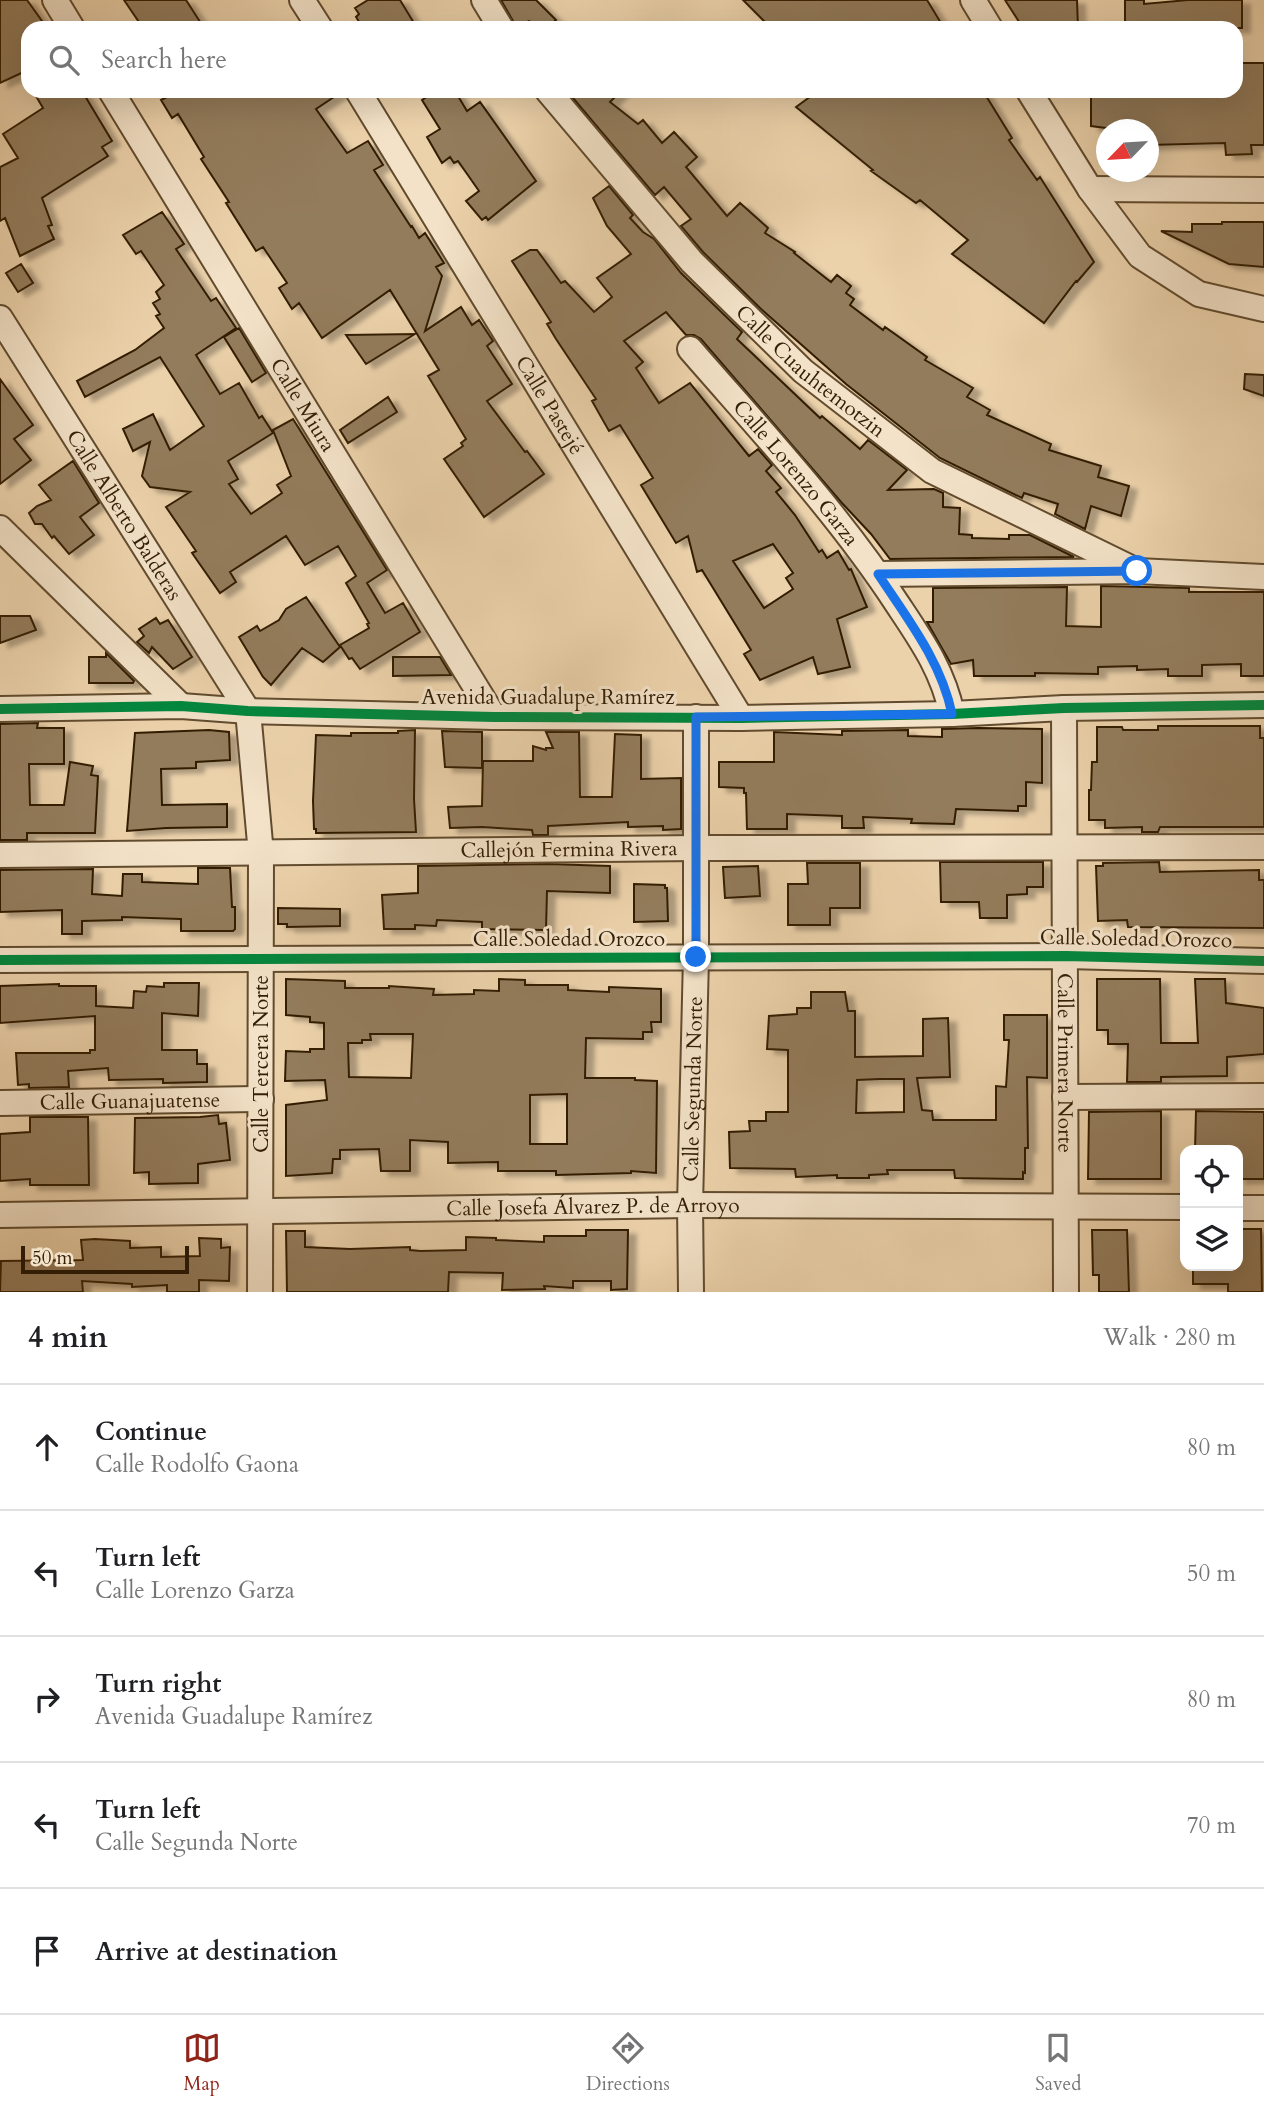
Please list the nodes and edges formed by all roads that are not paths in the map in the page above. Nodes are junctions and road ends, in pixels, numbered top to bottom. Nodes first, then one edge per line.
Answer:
1 (55, 0) edge
2 (302, 0) edge
3 (484, 0) edge
4 (973, 0) edge
5 (68, 21) edge
6 (316, 21) edge
7 (496, 21) edge
8 (986, 21) edge
9 (115, 98) edge
10 (362, 98) edge
11 (554, 98) edge
12 (1033, 98) edge
13 (1090, 189) junction
14 (1264, 190) edge
15 (1264, 309) edge
16 (0, 318) edge
17 (690, 349) dead end
18 (0, 528) edge
19 (1137, 571) junction
20 (878, 574) junction
21 (1264, 577) edge
22 (1264, 705) edge
23 (181, 706) junction
24 (1064, 708) junction
25 (0, 709) edge
26 (248, 711) junction
27 (952, 714) junction
28 (494, 717) junction
29 (696, 717) junction
30 (741, 718) junction
31 (1264, 847) edge
32 (697, 848) junction
33 (1065, 848) junction
34 (261, 854) junction
35 (0, 855) edge
36 (1066, 956) junction
37 (696, 957) junction
38 (0, 960) edge
39 (261, 960) junction
40 (1264, 961) edge
41 (1264, 1096) edge
42 (1065, 1097) junction
43 (261, 1099) junction
44 (0, 1103) edge
45 (690, 1205) junction
46 (1065, 1207) junction
47 (1180, 1207) edge
48 (1243, 1208) edge
49 (1264, 1208) edge
50 (260, 1211) junction
51 (0, 1215) edge
52 (260, 1292) edge
53 (691, 1292) edge
54 (1066, 1292) edge

1 - 5 street
2 - 6 street
3 - 7 street
4 - 8 street
9 - 28 street, Calle Miura
10 - 30 street, Calle Pastejé
11 - 19 street, Calle Cuauhtemotzin
12 - 13 street
13 - 14 street
13 - 15 street
16 - 26 street, Calle Alberto Balderas
17 - 20 street, Calle Lorenzo Garza
18 - 23 street
19 - 20 street
19 - 21 street
20 - 27 street, Calle Lorenzo Garza
22 - 24 street, Avenida Guadalupe Ramírez
23 - 25 street, Avenida Guadalupe Ramírez
23 - 26 street, Avenida Guadalupe Ramírez
24 - 27 street, Avenida Guadalupe Ramírez
24 - 33 street, Calle Primera Norte
26 - 28 street, Avenida Guadalupe Ramírez
26 - 34 street, Calle Tercera Norte
27 - 30 street, Avenida Guadalupe Ramírez
28 - 29 street, Avenida Guadalupe Ramírez
29 - 30 street, Avenida Guadalupe Ramírez
29 - 32 street, Calle Segunda Norte
31 - 33 street, Callejón Fermina Rivera
32 - 33 street, Callejón Fermina Rivera
32 - 34 street, Callejón Fermina Rivera
32 - 37 street, Calle Segunda Norte
33 - 36 street, Calle Primera Norte
34 - 35 street, Callejón Fermina Rivera
34 - 39 street, Calle Tercera Norte
36 - 37 street, Calle Soledad Orozco
36 - 40 street, Calle Soledad Orozco
36 - 42 street, Calle Primera Norte
37 - 39 street, Calle Soledad Orozco
37 - 45 street, Calle Segunda Norte
38 - 39 street, Calle Soledad Orozco
39 - 43 street, Calle Tercera Norte
41 - 42 street
42 - 46 street, Calle Primera Norte
43 - 44 street, Calle Guanajuatense
43 - 50 street, Calle Tercera Norte
45 - 46 street, Calle Josefa Álvarez P. de Arroyo
45 - 50 street, Calle Josefa Álvarez P. de Arroyo
45 - 53 street, Calle Segunda Norte
46 - 47 street, Calle Josefa Álvarez P. de Arroyo
46 - 54 street, Calle Primera Norte
48 - 49 street
50 - 51 street, Calle Josefa Álvarez P. de Arroyo
50 - 52 street, Calle Tercera Norte

